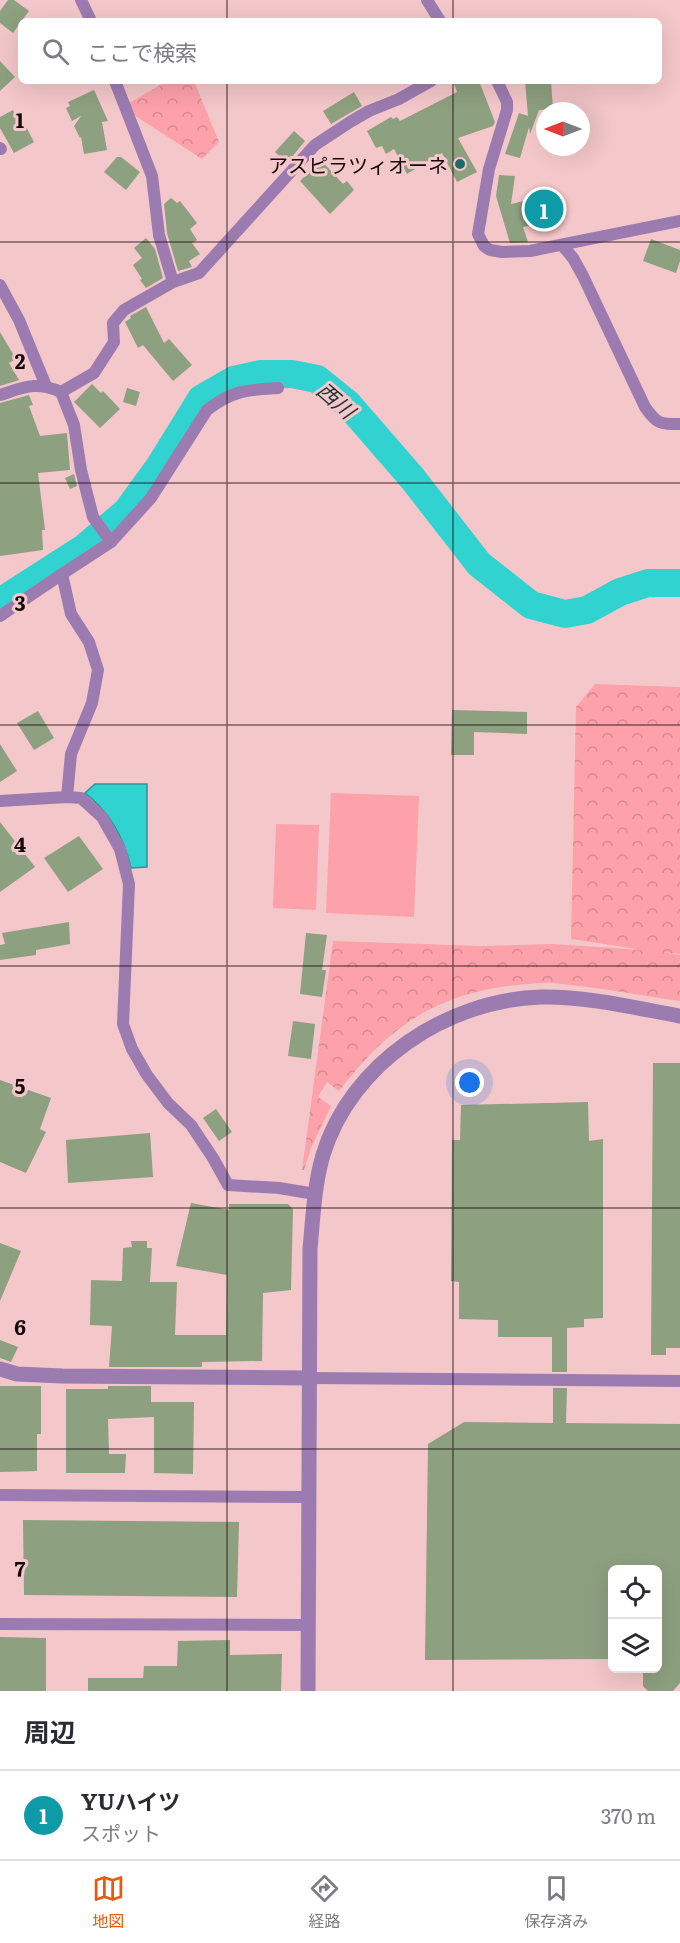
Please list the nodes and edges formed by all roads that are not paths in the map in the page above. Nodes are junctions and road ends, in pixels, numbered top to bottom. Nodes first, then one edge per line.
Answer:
1 (81, 0) edge
2 (427, 0) edge
3 (90, 18) edge
4 (438, 18) edge
5 (116, 84) edge
6 (426, 84) edge
7 (498, 84) edge
8 (680, 221) edge
9 (562, 244) junction
10 (173, 282) junction
11 (0, 285) edge
12 (46, 386) junction
13 (278, 388) dead end
14 (61, 392) junction
15 (0, 395) edge
16 (680, 424) edge
17 (111, 542) junction
18 (62, 574) junction
19 (0, 616) edge
20 (67, 797) junction
21 (0, 801) edge
22 (680, 1016) edge
23 (315, 1194) junction
24 (0, 1369) edge
25 (310, 1378) junction
26 (680, 1381) edge
27 (0, 1495) edge
28 (309, 1497) junction
29 (0, 1624) edge
30 (307, 1625) junction
31 (308, 1691) edge

1 - 3 street
2 - 4 street
5 - 10 street
6 - 10 street
7 - 9 street
8 - 9 street
9 - 16 street
10 - 14 street
11 - 12 street
12 - 14 street
12 - 15 street
13 - 17 street
14 - 17 street
17 - 18 street
18 - 19 street
18 - 20 street
20 - 21 street
20 - 23 street
22 - 23 street
23 - 25 street
24 - 25 street
25 - 26 street
25 - 28 street
27 - 28 street
28 - 30 street
29 - 30 street
30 - 31 street

